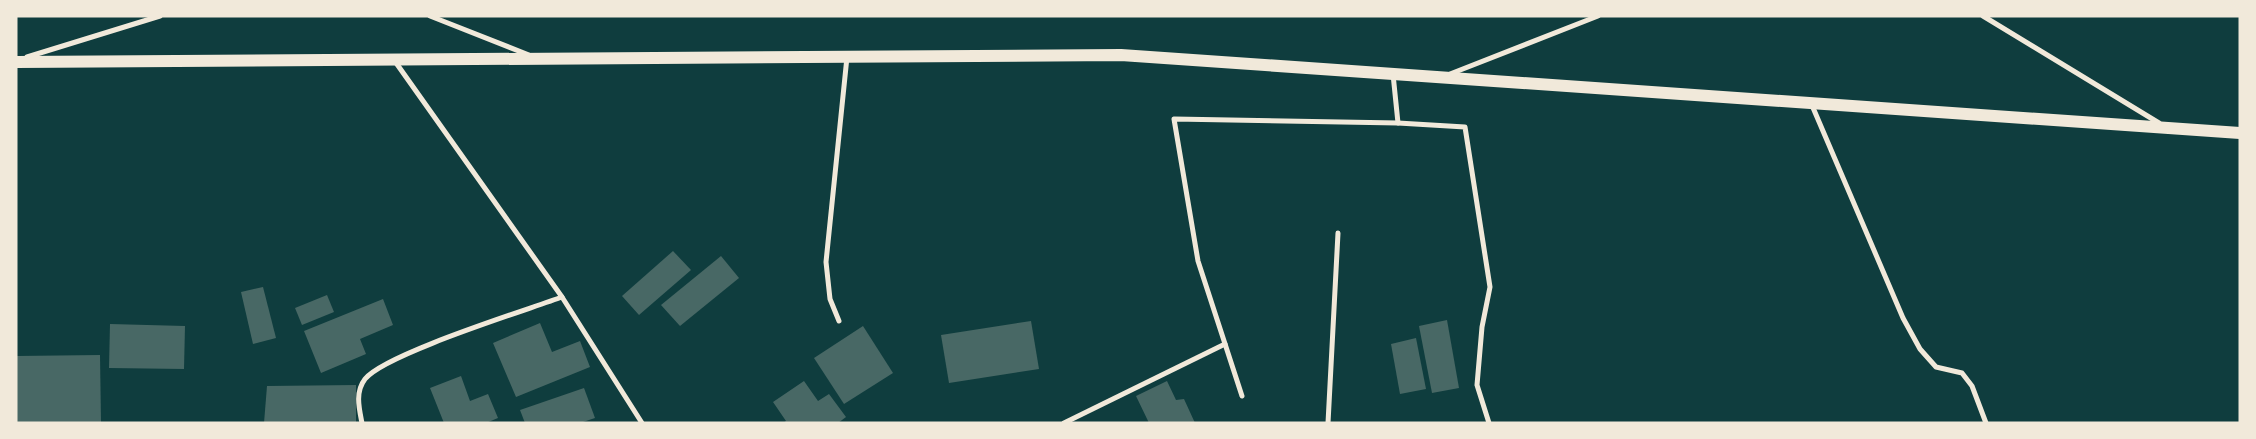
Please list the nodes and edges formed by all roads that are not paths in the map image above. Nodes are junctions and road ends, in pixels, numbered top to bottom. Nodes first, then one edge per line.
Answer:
1 (160, 16) edge
2 (430, 16) edge
3 (1598, 16) edge
4 (1983, 16) edge
5 (847, 56) junction
6 (536, 58) junction
7 (393, 59) junction
8 (16, 61) edge
9 (1393, 74) junction
10 (1439, 78) junction
11 (1811, 103) junction
12 (1398, 123) junction
13 (2166, 128) junction
14 (2240, 132) edge
15 (1338, 234) dead end
16 (562, 297) junction
17 (839, 321) dead end
18 (1225, 344) junction
19 (1242, 396) dead end
20 (362, 423) edge
21 (642, 423) edge
22 (1064, 423) edge
23 (1328, 423) edge
24 (1489, 423) edge
25 (1986, 423) edge

1 - 8 street
2 - 6 street
3 - 10 street
4 - 13 street
5 - 6 main road
5 - 9 main road
5 - 17 street
6 - 7 main road
7 - 8 main road
7 - 16 street
9 - 10 main road
9 - 12 street
10 - 11 main road
11 - 13 main road
11 - 25 street
12 - 18 street
12 - 24 street
13 - 14 main road
15 - 23 street
16 - 20 street
16 - 21 street
18 - 19 street
18 - 22 street

